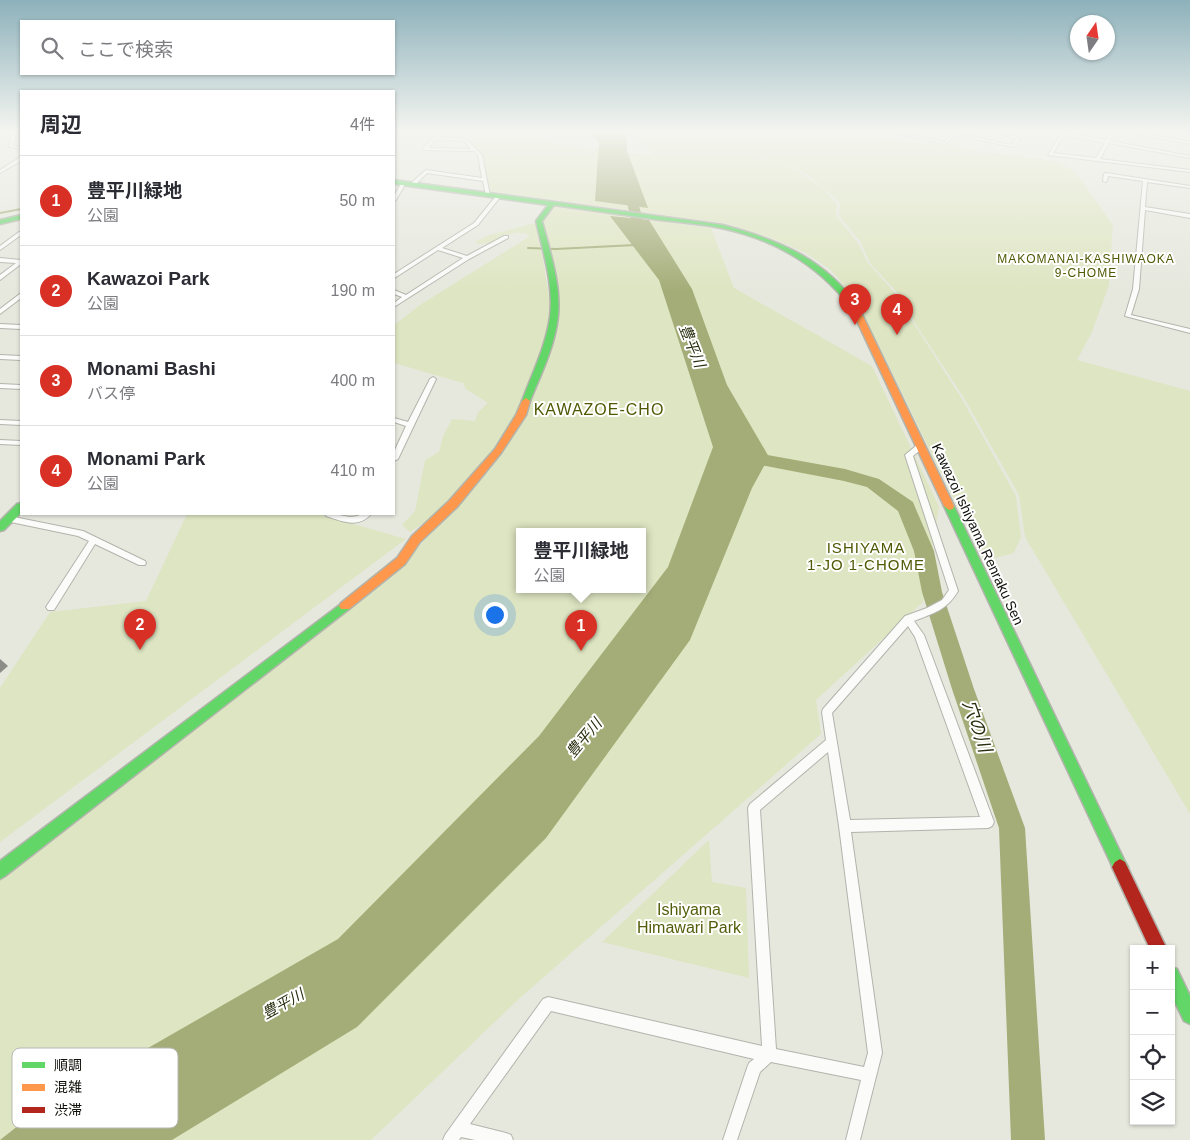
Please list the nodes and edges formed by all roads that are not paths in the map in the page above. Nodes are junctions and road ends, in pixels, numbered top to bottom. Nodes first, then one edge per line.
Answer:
1 (402, 184) edge
2 (411, 184) edge
3 (487, 184) edge
4 (1145, 184) edge
5 (1172, 184) edge
6 (1190, 187) edge
7 (493, 196) junction
8 (395, 198) edge
9 (552, 204) junction
10 (1143, 208) junction
11 (1190, 216) edge
12 (20, 218) edge
13 (0, 222) edge
14 (20, 234) edge
15 (506, 237) dead end
16 (0, 248) edge
17 (439, 249) junction
18 (467, 258) junction
19 (0, 260) edge
20 (20, 262) edge
21 (20, 263) edge
22 (395, 275) edge
23 (0, 278) edge
24 (395, 292) edge
25 (20, 296) edge
26 (407, 297) junction
27 (395, 304) edge
28 (0, 312) edge
29 (0, 326) edge
30 (20, 327) edge
31 (1190, 330) edge
32 (0, 357) edge
33 (20, 358) edge
34 (433, 379) dead end
35 (0, 386) edge
36 (20, 387) edge
37 (395, 420) edge
38 (0, 422) edge
39 (20, 424) edge
40 (410, 425) junction
41 (0, 442) edge
42 (20, 443) edge
43 (920, 447) junction
44 (395, 457) edge
45 (20, 508) edge
46 (333, 515) edge
47 (366, 515) edge
48 (4, 523) edge
49 (94, 539) junction
50 (142, 563) dead end
51 (51, 607) dead end
52 (908, 619) junction
53 (832, 742) junction
54 (845, 826) junction
55 (0, 871) edge
56 (1156, 945) edge
57 (1175, 983) edge
58 (1190, 1015) edge
59 (769, 1055) junction
60 (869, 1075) junction
61 (454, 1134) edge
62 (506, 1140) edge
63 (730, 1140) edge
64 (853, 1140) edge

1 - 8 street
2 - 7 main road
3 - 7 street
4 - 10 street
5 - 6 street
7 - 9 main road
7 - 17 street
9 - 43 main road, Kawazoi Ishiyama Renraku Sen
9 - 55 main road
10 - 11 street
10 - 31 street
12 - 13 main road
14 - 16 street
15 - 18 street
17 - 18 street
17 - 22 street
18 - 26 street
19 - 20 street
21 - 23 street
24 - 26 street
25 - 28 street
26 - 27 street
29 - 30 street
32 - 33 street
34 - 40 street
35 - 36 street
37 - 40 street
38 - 39 street
40 - 44 street
41 - 42 street
43 - 52 street
43 - 56 main road, Kawazoi Ishiyama Renraku Sen
45 - 48 main road
46 - 47 street
48 - 49 street
49 - 50 street
49 - 51 street
52 - 53 street
52 - 54 street
53 - 54 street
53 - 59 street
54 - 60 street
57 - 58 main road
59 - 60 street
59 - 61 street
59 - 63 street
60 - 64 street
61 - 62 street

